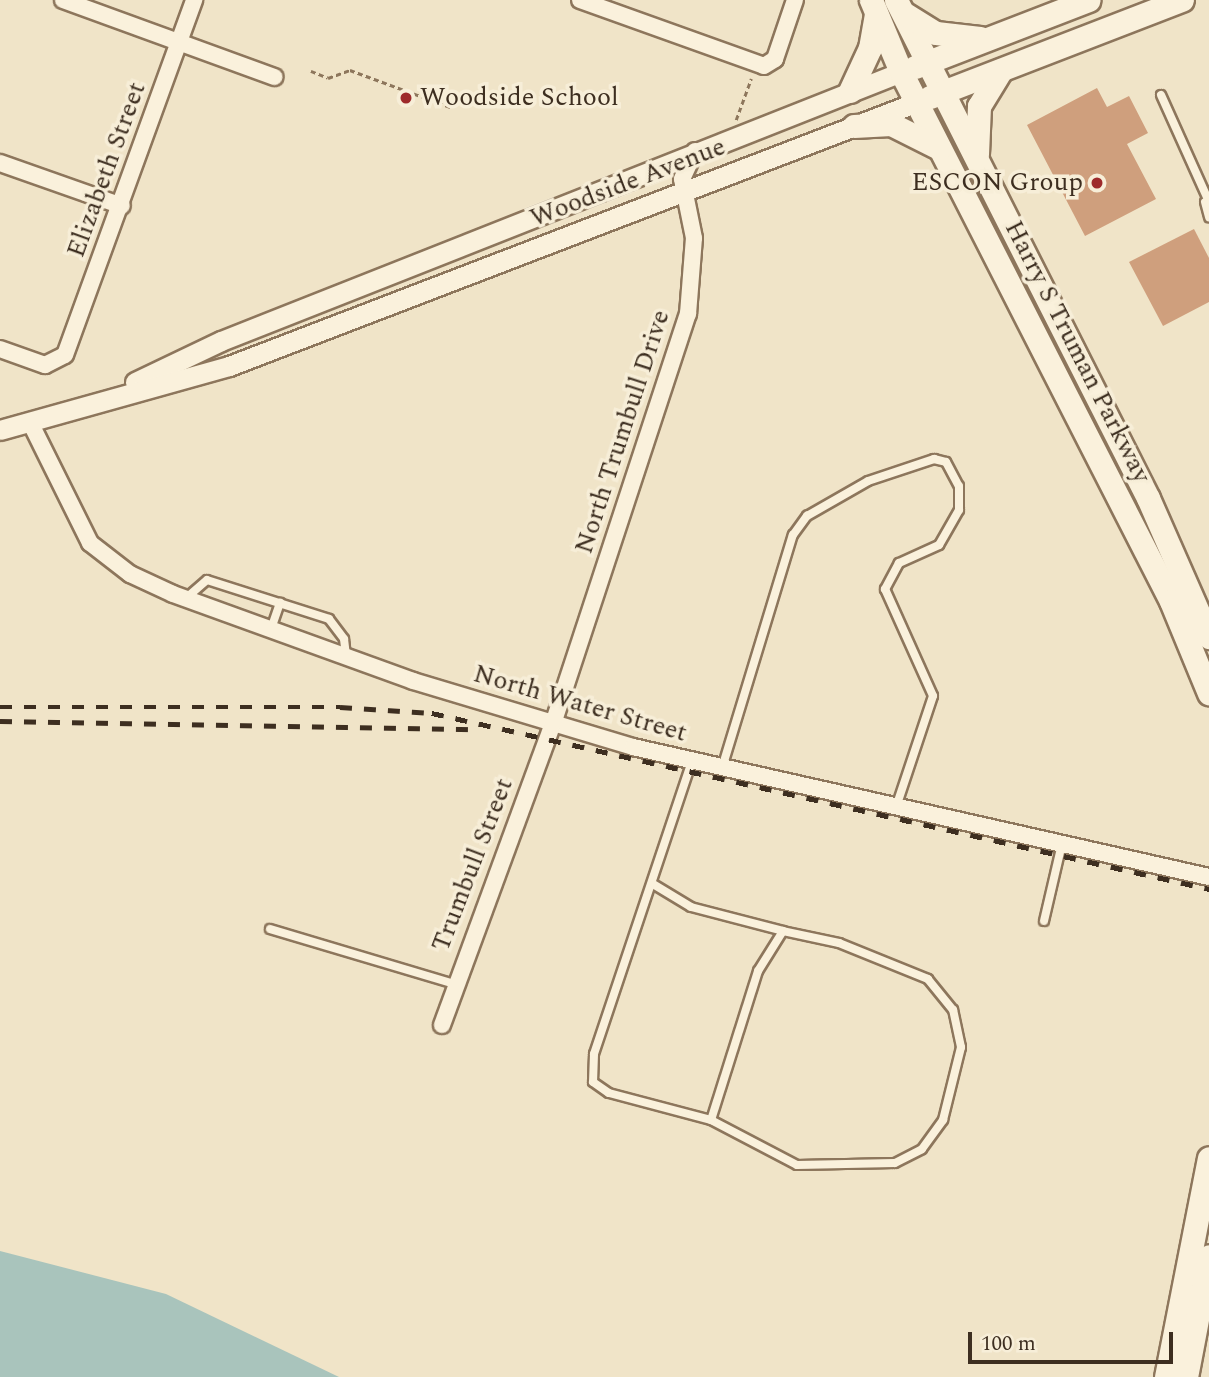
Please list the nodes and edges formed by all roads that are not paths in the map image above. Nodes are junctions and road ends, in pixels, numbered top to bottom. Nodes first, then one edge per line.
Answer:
1 (62, 0) edge
2 (194, 0) edge
3 (580, 0) edge
4 (795, 0) edge
5 (1089, 0) edge
6 (1182, 0) edge
7 (899, 6) edge
8 (874, 8) edge
9 (990, 38) junction
10 (179, 42) junction
11 (927, 62) junction
12 (1002, 69) junction
13 (901, 72) junction
14 (274, 77) dead end
15 (850, 91) junction
16 (942, 92) junction
17 (1161, 95) dead end
18 (917, 102) junction
19 (854, 126) junction
20 (695, 152) junction
21 (944, 152) junction
22 (977, 161) junction
23 (0, 163) edge
24 (684, 191) junction
25 (1207, 202) edge
26 (122, 206) junction
27 (1209, 217) edge
28 (0, 349) edge
29 (89, 404) junction
30 (31, 424) junction
31 (0, 430) edge
32 (185, 599) junction
33 (280, 603) junction
34 (271, 629) junction
35 (1209, 637) edge
36 (346, 656) junction
37 (1209, 693) edge
38 (553, 724) junction
39 (692, 761) junction
40 (722, 768) junction
41 (896, 807) junction
42 (1060, 848) junction
43 (1209, 877) edge
44 (653, 884) junction
45 (1044, 920) dead end
46 (270, 929) dead end
47 (783, 931) junction
48 (454, 984) junction
49 (442, 1025) dead end
50 (711, 1120) junction
51 (1209, 1158) edge
52 (1209, 1256) edge
53 (1166, 1377) edge
54 (1186, 1377) edge

1 - 10 street
2 - 10 street, Elizabeth Street
3 - 4 street
5 - 9 main road, Woodside Avenue
6 - 12 main road, Woodside Avenue
7 - 9 main road
7 - 11 main road, Harry S Truman Parkway
8 - 13 main road, Harry S Truman Parkway
8 - 15 main road
9 - 11 main road, Woodside Avenue
10 - 14 street
10 - 26 street, Elizabeth Street
11 - 13 main road, Woodside Avenue
11 - 16 main road, Harry S Truman Parkway
12 - 16 main road, Woodside Avenue
12 - 22 main road
13 - 15 street, Woodside Avenue
13 - 18 main road, Harry S Truman Parkway
15 - 20 street, Woodside Avenue
16 - 18 main road, Woodside Avenue
16 - 22 main road, Harry S Truman Parkway
17 - 25 lane
18 - 19 street, Woodside Avenue
18 - 21 main road, Harry S Truman Parkway
19 - 21 main road
19 - 24 street, Woodside Avenue
20 - 24 street, North Trumbull Drive
20 - 29 street, Woodside Avenue
21 - 37 main road, Harry S Truman Parkway
22 - 35 main road, Harry S Truman Parkway
23 - 26 street
24 - 29 street, Woodside Avenue
24 - 38 street, North Trumbull Drive
25 - 27 lane
26 - 28 street, Elizabeth Street
29 - 30 street, Woodside Avenue
30 - 31 street, Woodside Avenue
30 - 32 street, North Water Street
32 - 33 lane
32 - 34 street, North Water Street
33 - 34 lane
33 - 36 lane
34 - 36 street, North Water Street
36 - 38 street, North Water Street
38 - 39 street, North Water Street
38 - 48 street, Trumbull Street
39 - 40 street, North Water Street
39 - 44 lane
40 - 41 street, North Water Street
40 - 41 lane
41 - 42 street, North Water Street
42 - 43 street, North Water Street
42 - 45 lane
44 - 47 lane
44 - 50 lane
46 - 48 lane
47 - 50 lane
47 - 50 lane
48 - 49 street, Trumbull Street
51 - 53 main road
52 - 54 main road

